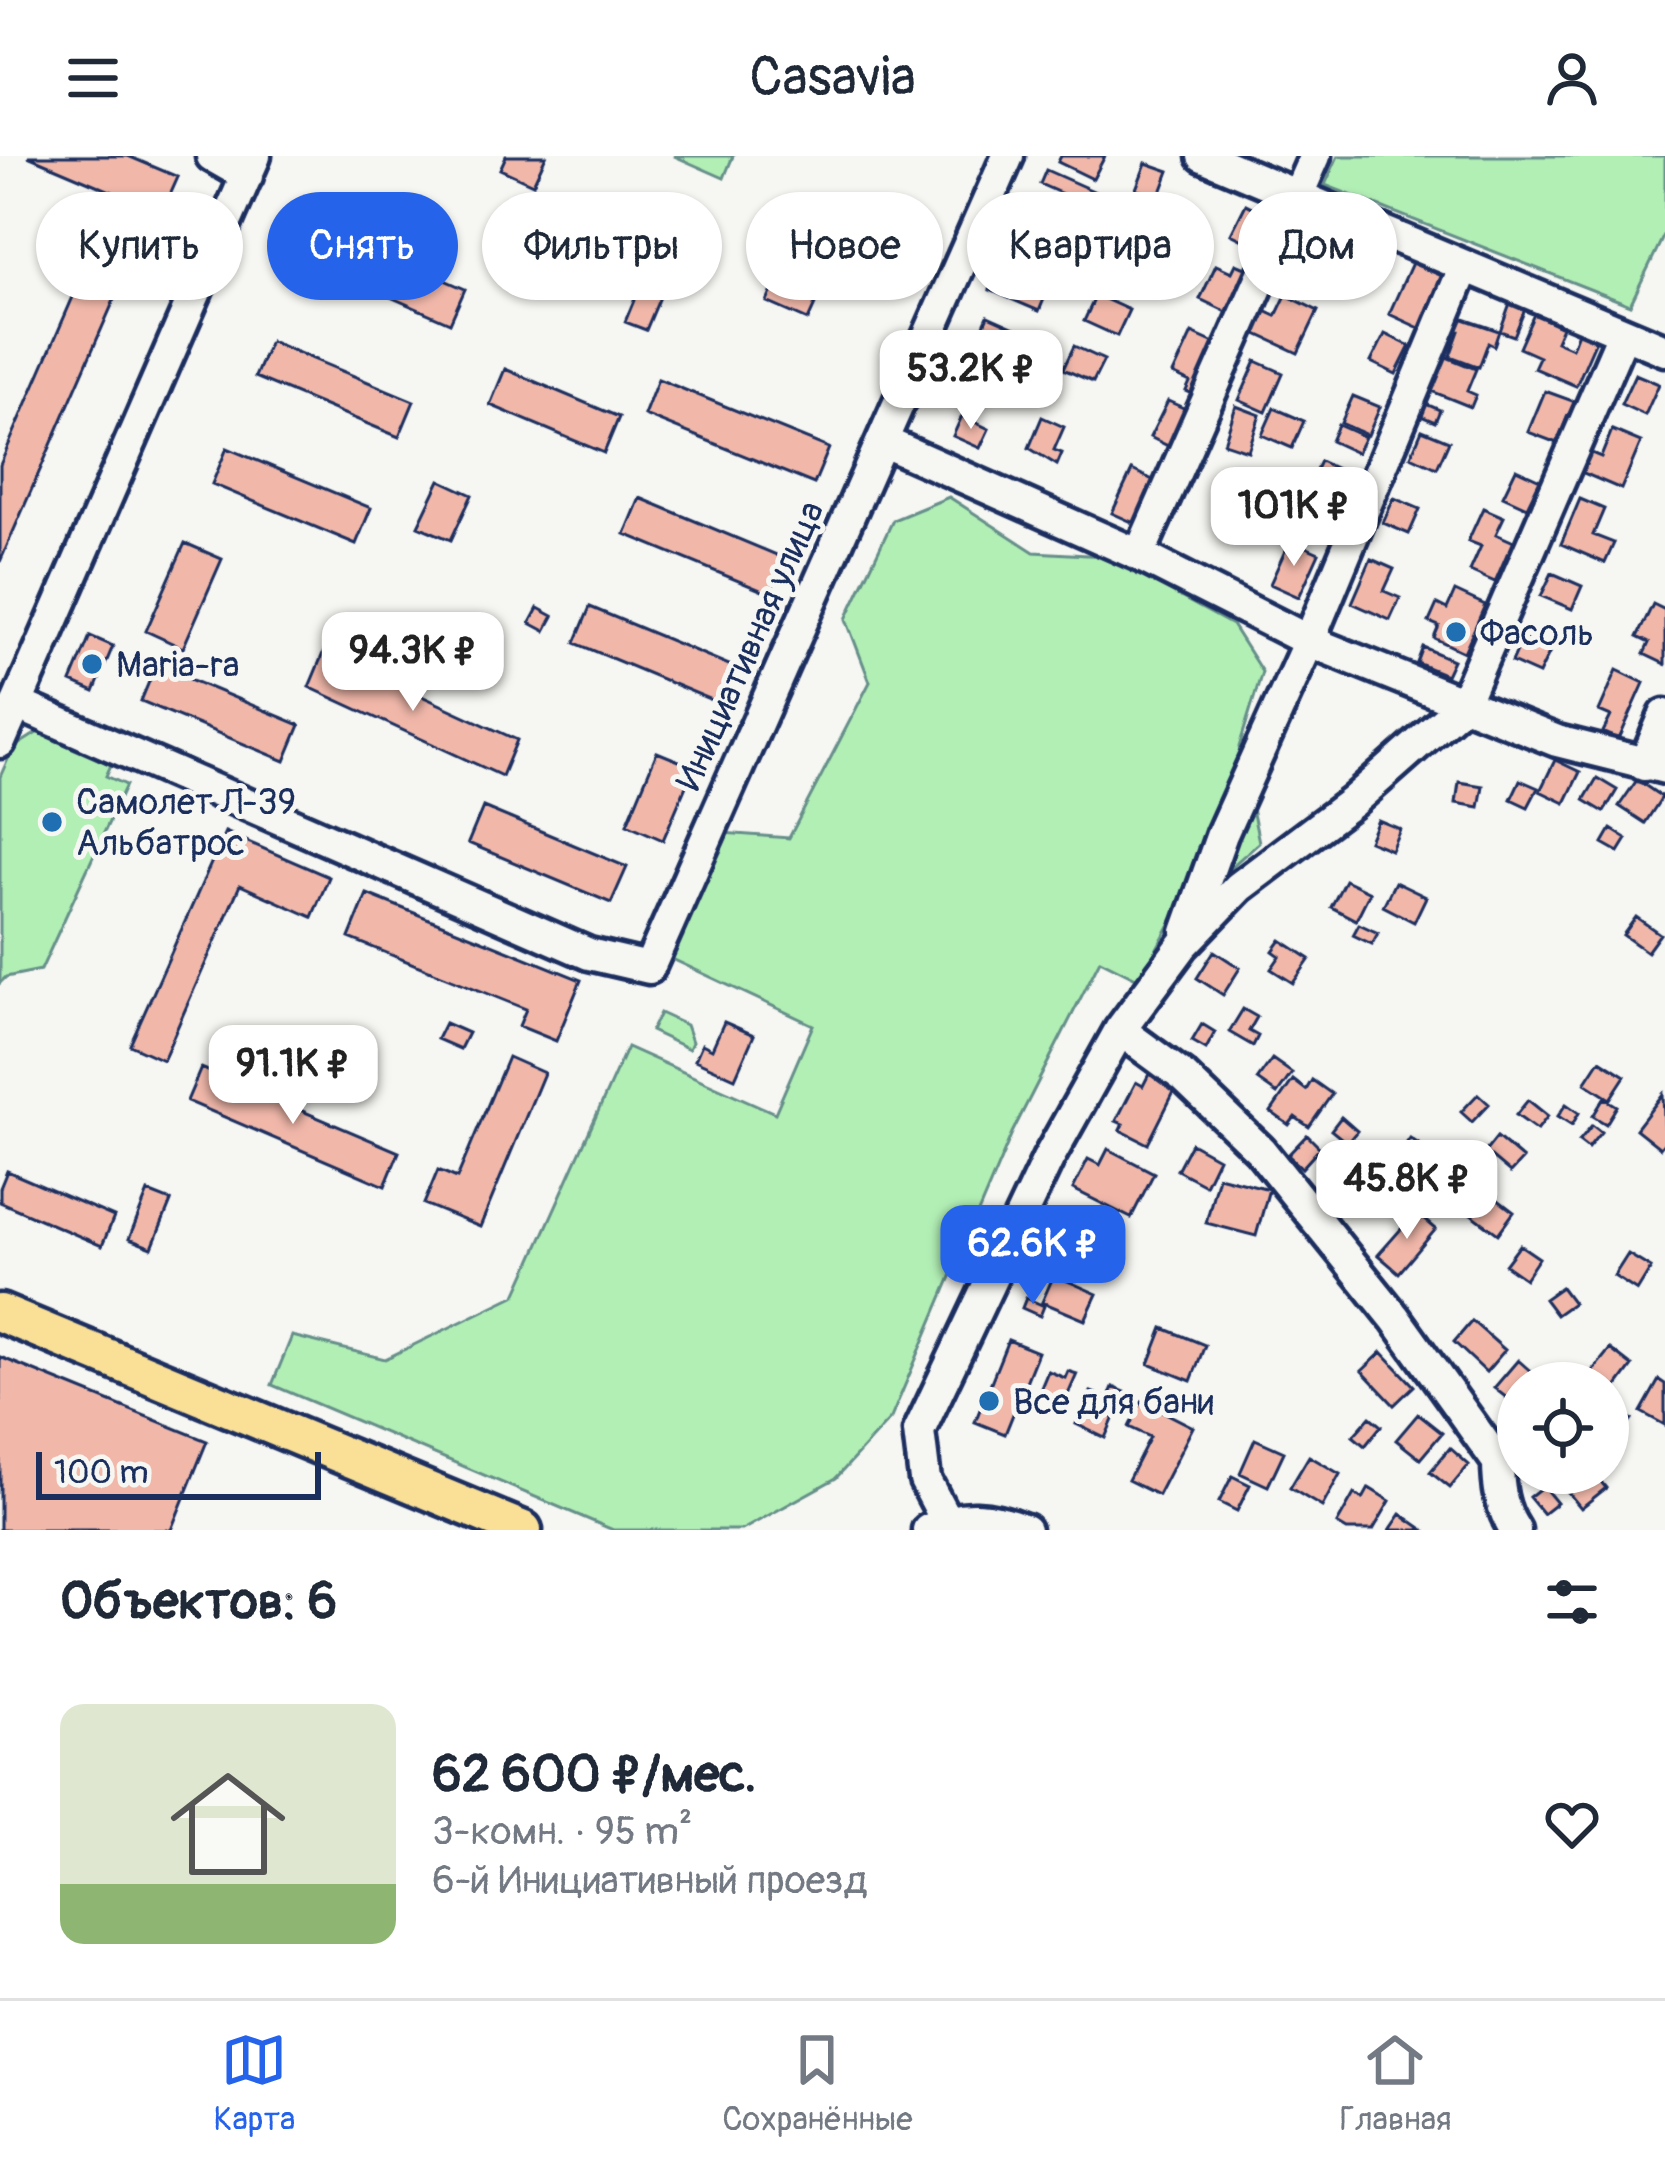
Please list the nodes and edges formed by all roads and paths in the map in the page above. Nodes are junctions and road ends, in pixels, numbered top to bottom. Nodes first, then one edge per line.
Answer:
1 (212, 156) edge
2 (1008, 156) edge
3 (1203, 156) edge
4 (1316, 156) edge
5 (251, 166) edge
6 (1288, 192) edge
7 (1300, 192) edge
8 (1397, 239) edge
9 (1464, 268) junction
10 (1252, 300) edge
11 (1623, 334) junction
12 (1665, 350) edge
13 (883, 441) junction
14 (1138, 555) junction
15 (1309, 641) junction
16 (16, 704) junction
17 (1463, 704) junction
18 (1665, 715) edge
19 (0, 742) edge
20 (1655, 767) edge
21 (1183, 946) junction
22 (1120, 1030) junction
23 (0, 1313) edge
24 (937, 1525) edge
25 (523, 1530) edge
26 (1025, 1530) edge
27 (1515, 1530) edge

1 - 5 street
2 - 13 street, Инициативная улица
3 - 6 street
4 - 7 street
5 - 16 street
8 - 9 street
9 - 11 street
9 - 15 street
10 - 14 street
11 - 12 street
11 - 17 street
13 - 14 street
13 - 16 street, Инициативная улица
14 - 15 street
15 - 17 street
15 - 21 street
16 - 19 street
17 - 20 street
17 - 21 street
18 - 20 street
21 - 22 street
22 - 24 street
22 - 27 street
23 - 25 main road
24 - 26 street

